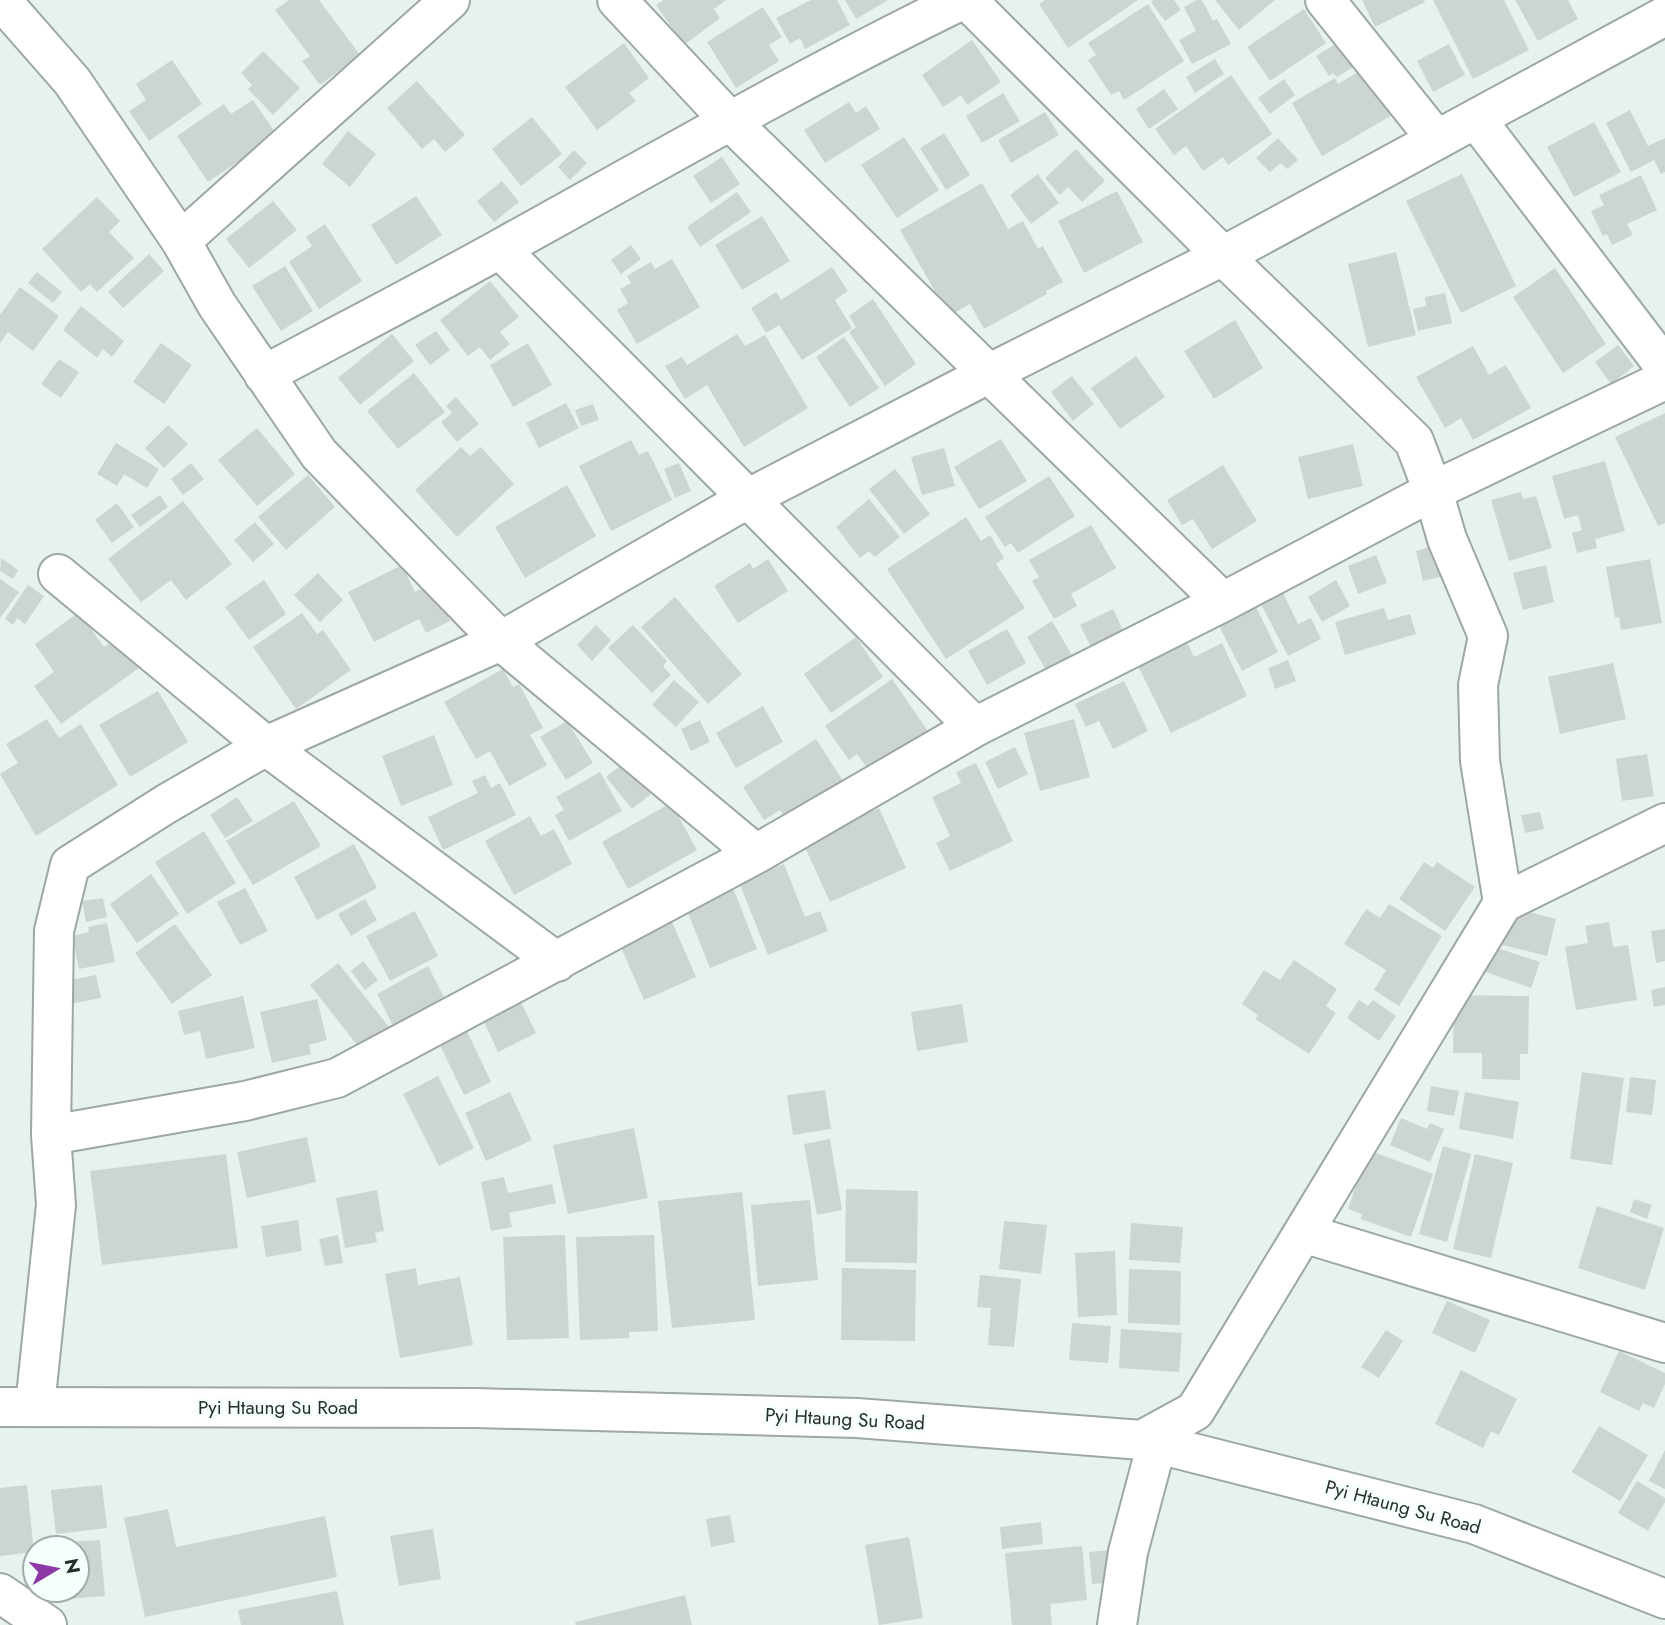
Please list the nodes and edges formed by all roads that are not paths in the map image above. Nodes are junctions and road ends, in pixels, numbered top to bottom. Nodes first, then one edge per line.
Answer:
1 (1, 0) edge
2 (450, 0) edge
3 (618, 0) edge
4 (965, 0) edge
5 (1325, 0) edge
6 (1665, 16) edge
7 (1476, 119) junction
8 (730, 121) junction
9 (1437, 140) junction
10 (181, 241) junction
11 (500, 249) junction
12 (1223, 256) junction
13 (1665, 367) edge
14 (990, 373) junction
15 (264, 375) junction
16 (1665, 380) edge
17 (1433, 491) junction
18 (747, 499) junction
19 (58, 574) dead end
20 (1223, 602) junction
21 (501, 641) junction
22 (975, 727) junction
23 (266, 746) junction
24 (1665, 823) edge
25 (756, 855) junction
26 (1503, 903) junction
27 (557, 962) junction
28 (51, 1135) junction
29 (1303, 1233) junction
30 (1665, 1343) edge
31 (18, 1406) edge
32 (1149, 1441) junction
33 (0, 1593) edge
34 (1665, 1599) edge
35 (47, 1625) edge
36 (1117, 1625) edge

1 - 10 main road
2 - 10 main road
3 - 8 main road
4 - 8 main road
4 - 12 main road
5 - 9 main road
6 - 7 main road
7 - 9 main road
7 - 13 main road
8 - 11 main road
8 - 14 main road
9 - 12 main road
10 - 15 main road
11 - 15 main road
11 - 18 main road
12 - 14 main road
12 - 17 main road
14 - 18 main road
14 - 20 main road
15 - 21 main road
16 - 17 main road
17 - 20 main road
17 - 26 main road
18 - 21 main road
18 - 22 main road
19 - 23 main road
20 - 22 main road
21 - 23 main road
21 - 25 main road
22 - 25 main road
23 - 27 main road
23 - 28 main road
24 - 26 main road
25 - 27 main road
26 - 29 main road
27 - 28 main road
28 - 31 main road
29 - 30 main road
29 - 32 main road
31 - 32 main road, Pyi Htaung Su Road
32 - 34 main road, Pyi Htaung Su Road
32 - 36 main road
33 - 35 main road

